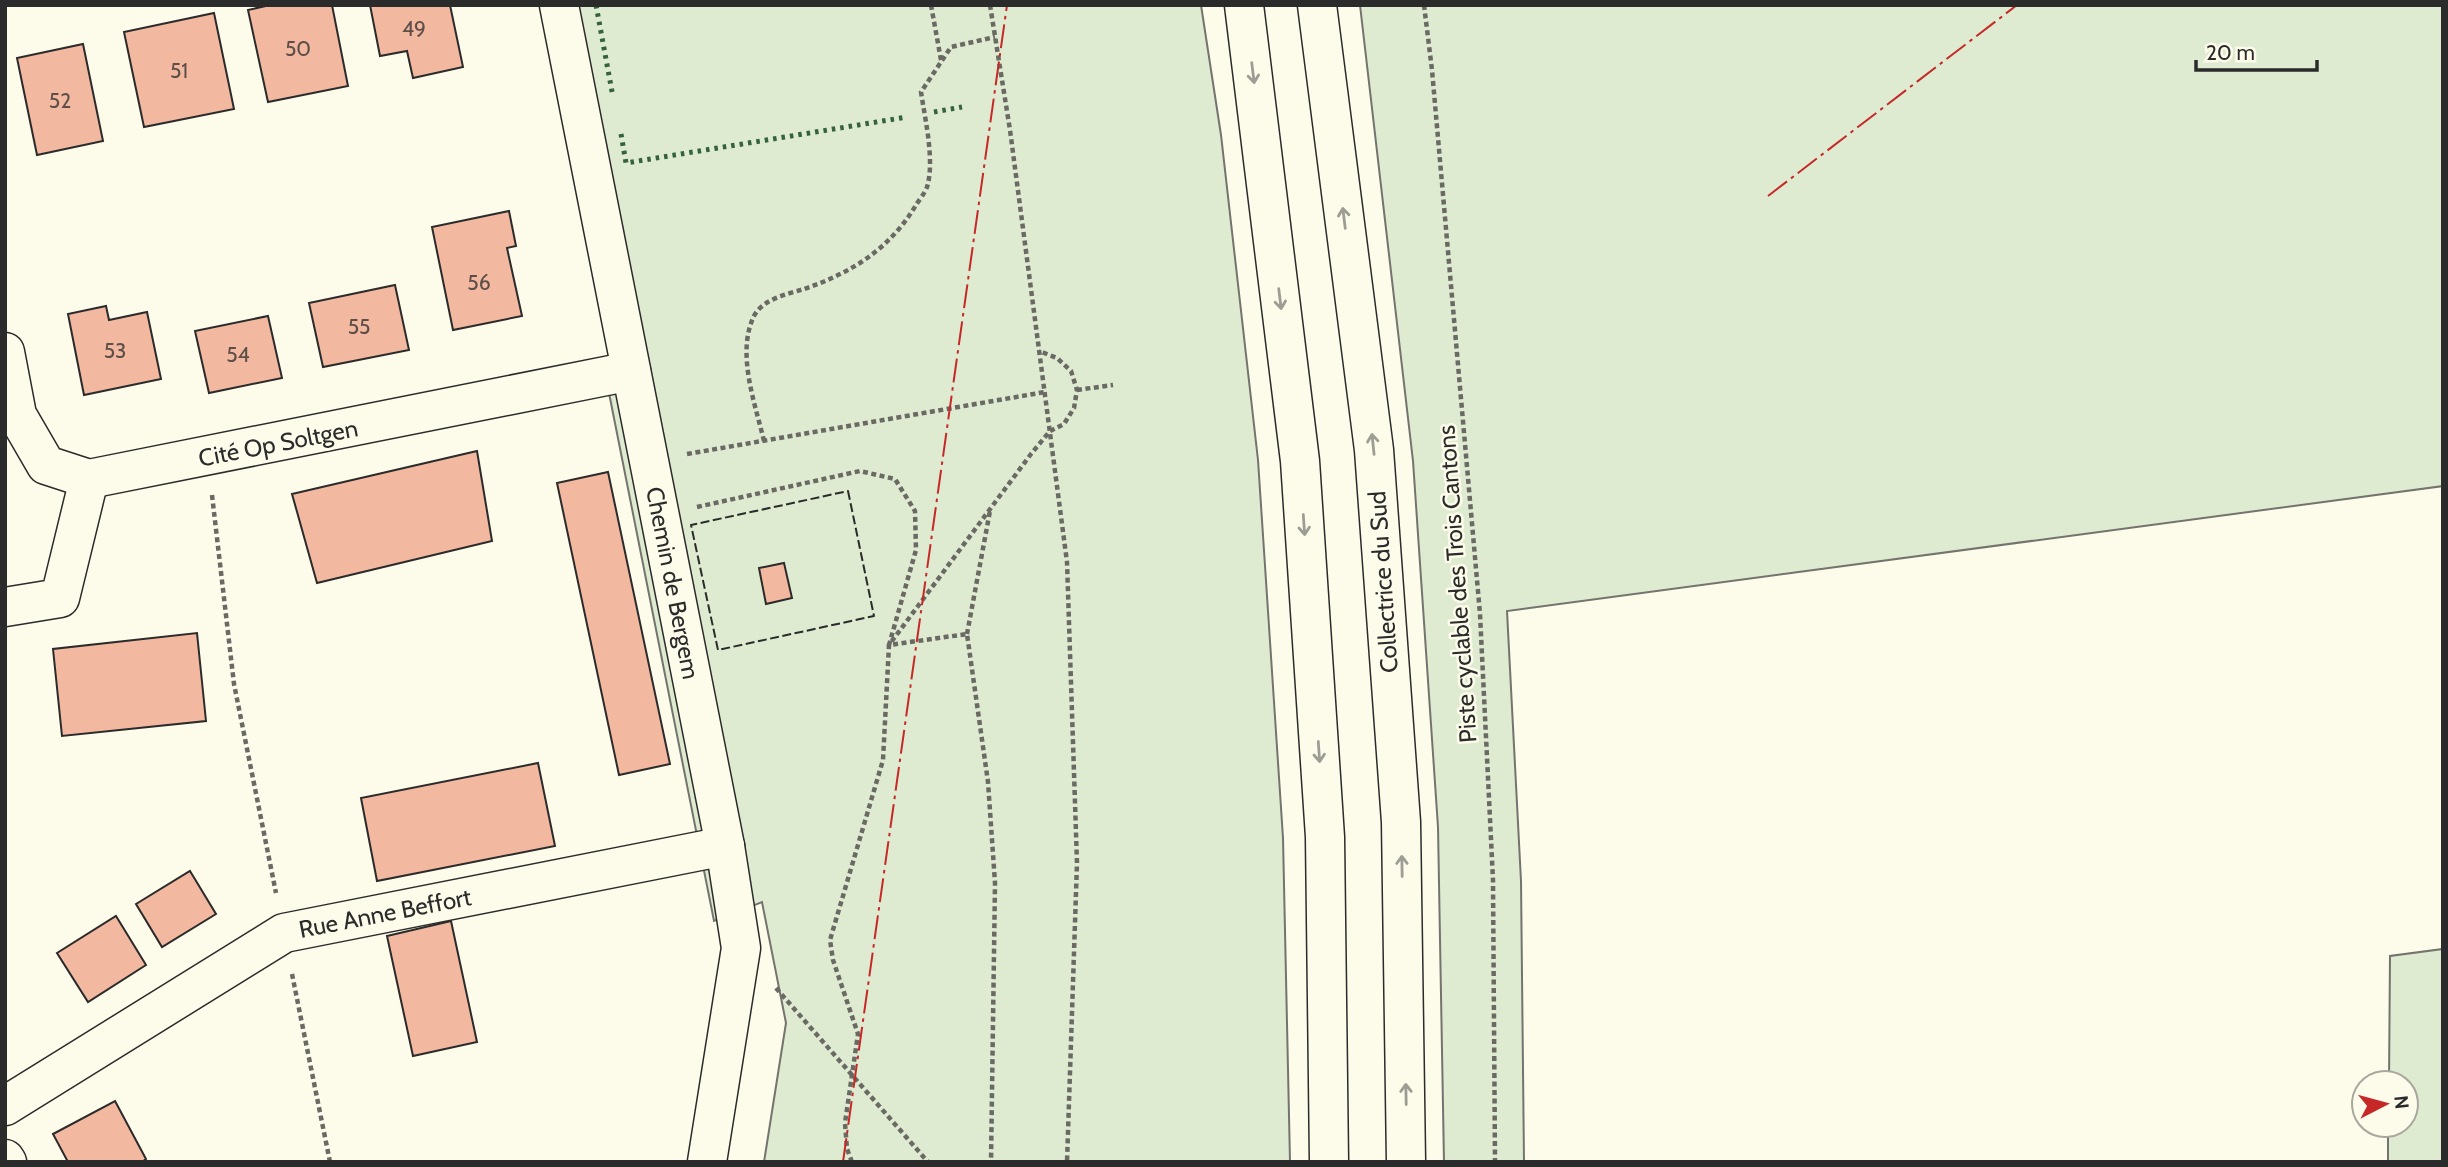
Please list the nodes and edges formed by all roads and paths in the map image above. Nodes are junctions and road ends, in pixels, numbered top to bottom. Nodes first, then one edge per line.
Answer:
1 (559, 5) edge
2 (931, 5) edge
3 (990, 5) edge
4 (1244, 5) edge
5 (1317, 5) edge
6 (1424, 5) edge
7 (995, 37) junction
8 (942, 61) junction
9 (1039, 351) junction
10 (5, 352) edge
11 (631, 371) junction
12 (1113, 385) dead end
13 (1077, 390) junction
14 (1045, 392) junction
15 (1050, 431) junction
16 (764, 441) junction
17 (208, 457) junction
18 (649, 461) junction
19 (89, 479) junction
20 (991, 509) junction
21 (659, 515) junction
22 (5, 607) edge
23 (967, 634) junction
24 (889, 645) junction
25 (725, 846) junction
26 (284, 933) junction
27 (741, 947) junction
28 (852, 1075) junction
29 (5, 1106) edge
30 (330, 1162) edge
31 (706, 1162) edge
32 (852, 1162) edge
33 (928, 1162) edge
34 (991, 1162) edge
35 (1067, 1162) edge
36 (1329, 1162) edge
37 (1406, 1162) edge
38 (1495, 1162) edge

1 - 11 main road, Chemin de Bergem
2 - 8 path
3 - 7 path
4 -> 36 main road
37 -> 5 main road, Collectrice du Sud
6 - 38 path, Piste cyclable des Trois Cantons
7 - 8 path
7 - 9 path
8 - 16 path
9 - 13 path
9 - 14 path
10 - 19 main road, Cité Op Soltgen
11 - 17 main road, Cité Op Soltgen
11 - 18 main road, Chemin de Bergem
12 - 13 path
13 - 15 path
14 - 15 path
14 - 16 path
15 - 20 path
15 - 35 path
16 - 18 path
17 - 19 main road, Cité Op Soltgen
17 - 26 path
18 - 21 main road, Chemin de Bergem
19 - 22 main road
20 - 23 path
20 - 24 path
21 - 24 path
21 - 25 main road, Chemin de Bergem
23 - 24 path
23 - 34 path
24 - 28 path
25 - 26 main road, Rue Anne Beffort
25 - 27 main road, Chemin de Bergem
26 - 29 main road, Rue Anne Beffort
26 - 30 path
27 - 28 path
27 - 31 main road, Chemin de Bergem
28 - 32 path
28 - 33 path

